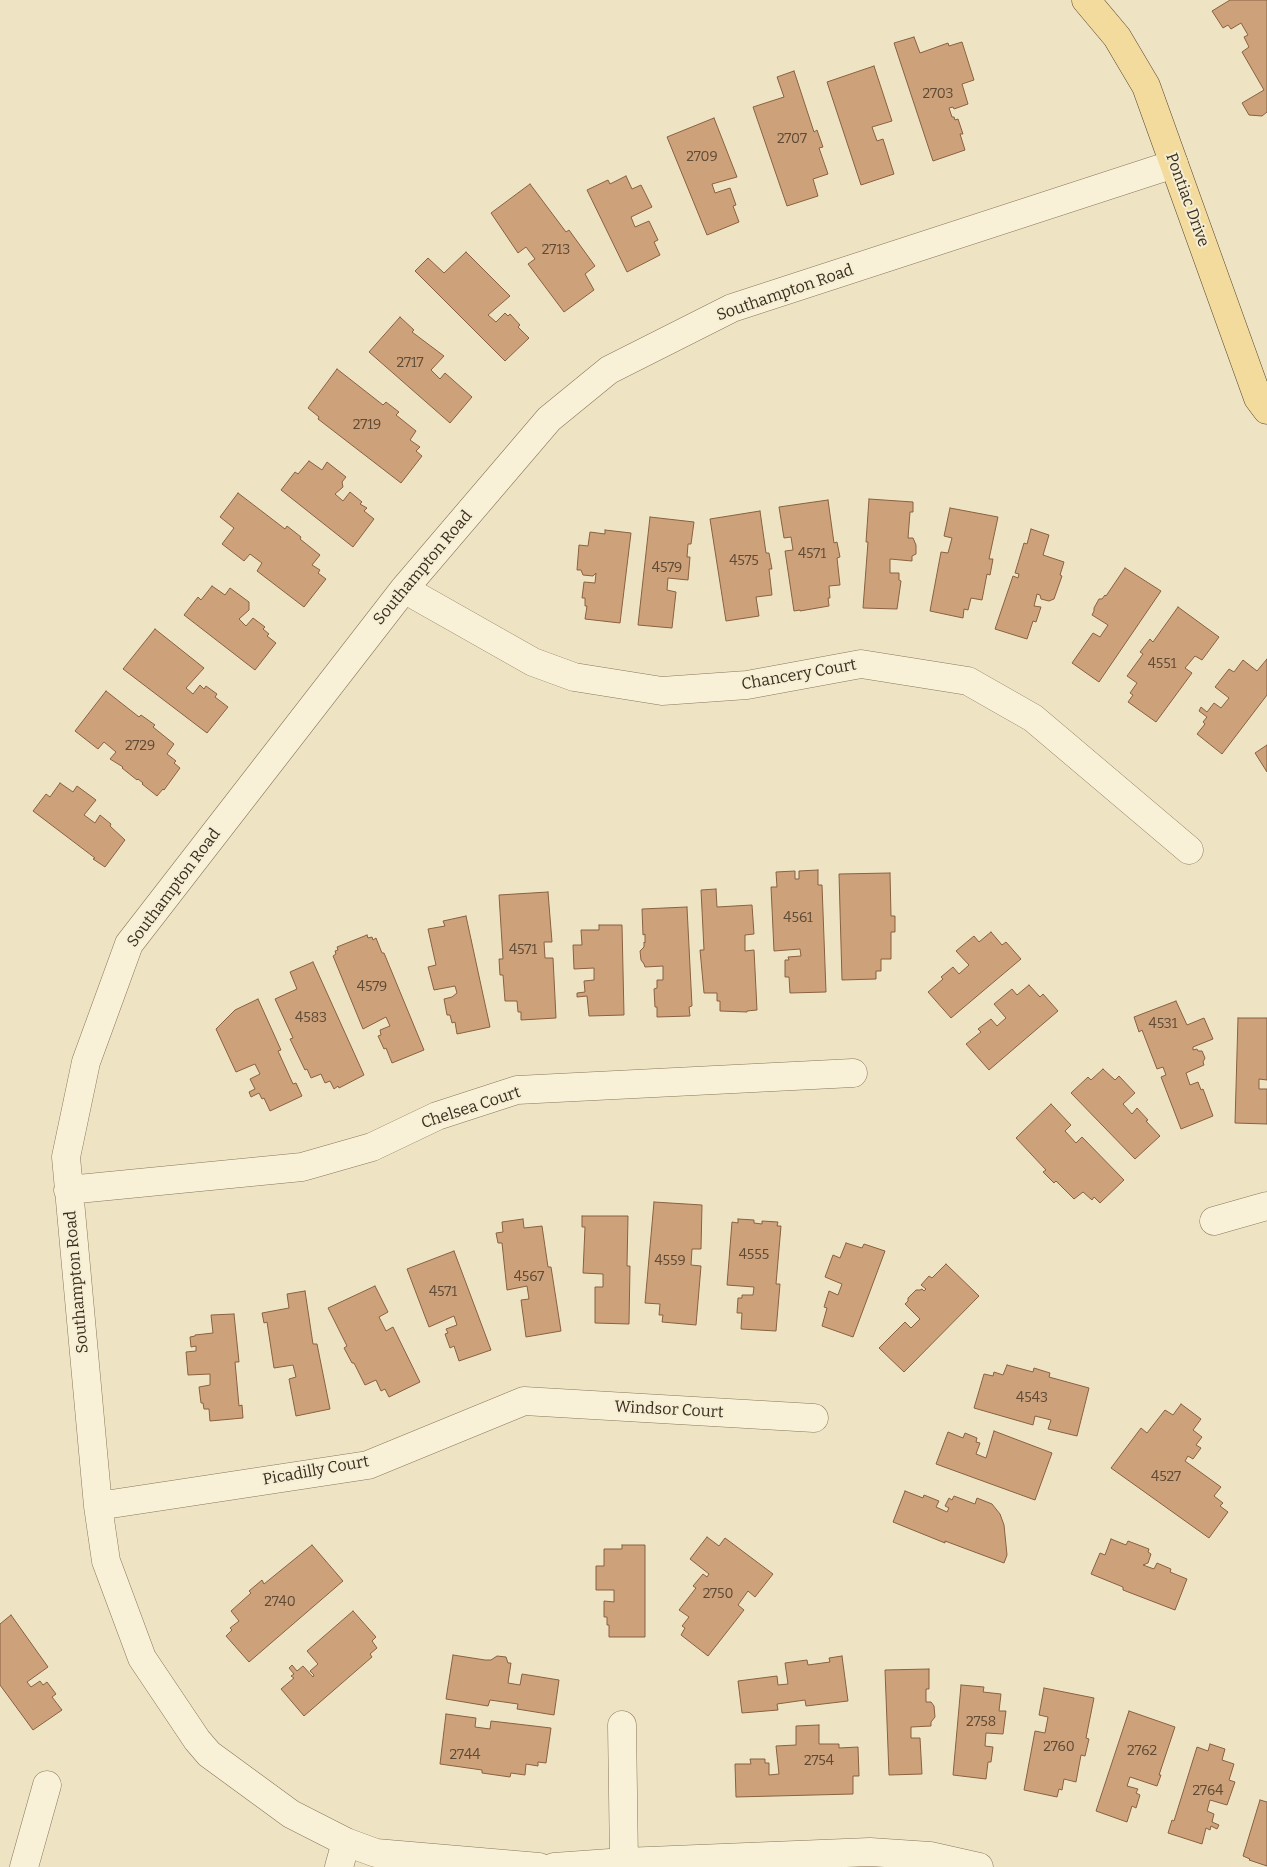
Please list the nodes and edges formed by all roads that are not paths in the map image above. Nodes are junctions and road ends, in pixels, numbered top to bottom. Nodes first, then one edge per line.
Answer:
1 (1086, 0) edge
2 (1174, 164) junction
3 (1267, 410) edge
4 (404, 589) junction
5 (1188, 850) dead end
6 (853, 1073) dead end
7 (68, 1190) junction
8 (1267, 1206) edge
9 (1214, 1221) dead end
10 (524, 1401) joint
11 (814, 1418) dead end
12 (98, 1506) junction
13 (622, 1725) dead end
14 (47, 1785) dead end
15 (342, 1854) edge
16 (624, 1862) junction
17 (24, 1867) edge
18 (539, 1867) edge
19 (554, 1867) edge
20 (979, 1867) edge

1 - 2 main road, Pontiac Drive
2 - 3 main road, Pontiac Drive
2 - 4 street, Southampton Road
4 - 5 street, Chancery Court
4 - 7 street, Southampton Road
6 - 7 street, Chelsea Court
7 - 12 street, Southampton Road
8 - 9 street
10 - 11 street, Windsor Court
10 - 12 street, Picadilly Court
12 - 15 street, Southampton Road
13 - 16 street
14 - 17 street
15 - 18 street, Southampton Road
16 - 19 street
16 - 20 street

